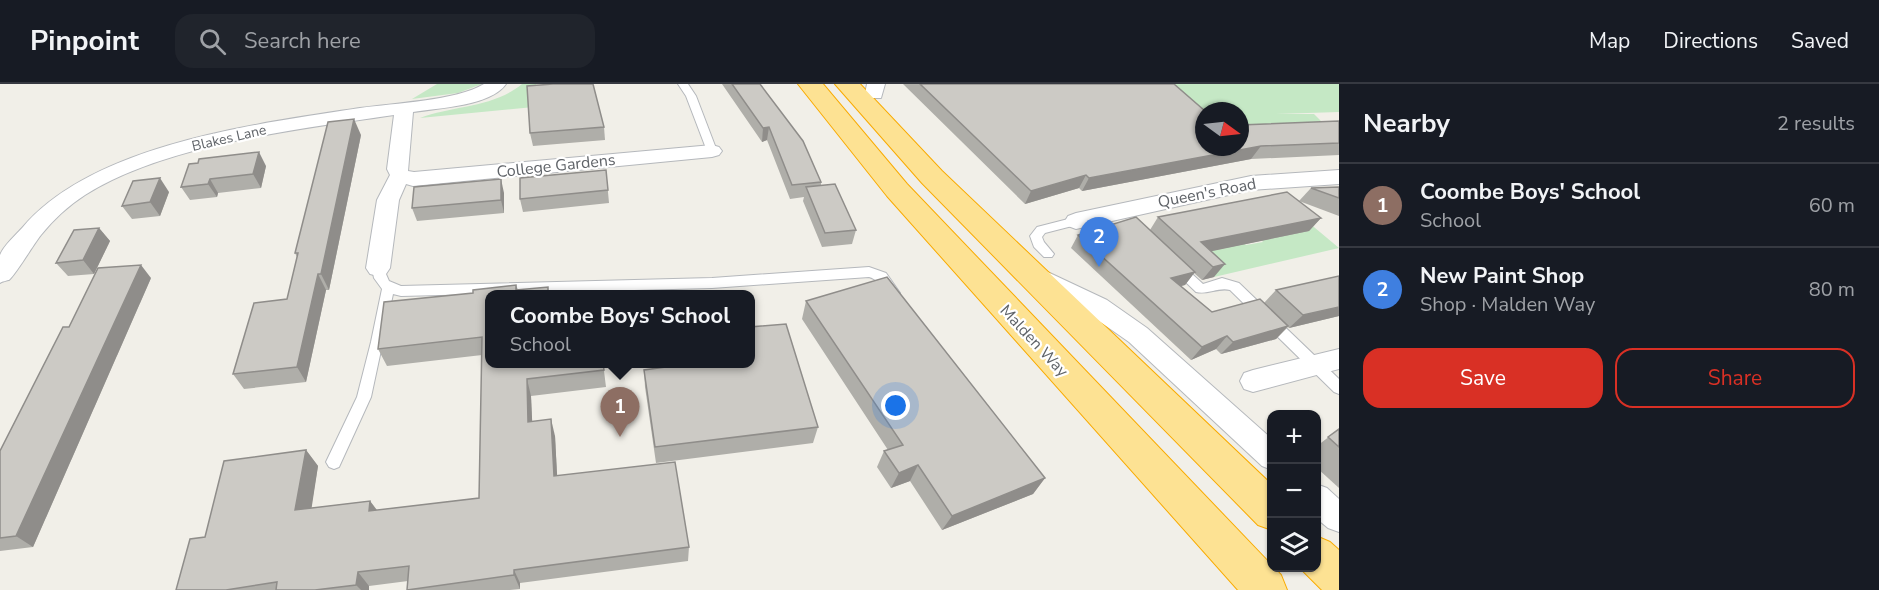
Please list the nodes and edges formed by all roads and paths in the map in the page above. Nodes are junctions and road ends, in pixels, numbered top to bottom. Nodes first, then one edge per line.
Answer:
1 (497, 84) edge
2 (683, 84) edge
3 (788, 84) edge
4 (810, 84) edge
5 (847, 84) edge
6 (872, 87) edge
7 (404, 108) junction
8 (712, 151) joint
9 (400, 175) junction
10 (932, 177) junction
11 (1339, 177) edge
12 (897, 190) junction
13 (1118, 211) junction
14 (1076, 221) joint
15 (1134, 227) edge
16 (1167, 258) edge
17 (1038, 263) junction
18 (378, 268) joint
19 (0, 274) edge
20 (388, 289) junction
21 (901, 303) edge
22 (1327, 361) edge
23 (1253, 381) dead end
24 (1339, 388) edge
25 (1267, 452) edge
26 (334, 462) dead end
27 (1321, 502) edge
28 (1267, 507) edge
29 (1339, 518) edge
30 (1321, 560) edge
31 (1339, 578) edge
32 (1263, 588) edge

1 - 7 street, Blakes Lane
2 - 8 lane
3 - 12 highway
4 - 12 highway, Malden Way
5 - 10 highway
6 - 10 highway
7 - 9 street
7 - 19 street, Blakes Lane
8 - 9 street, College Gardens
9 - 18 street
10 - 17 highway
11 - 13 street, Queen's Road
12 - 32 highway, Malden Way
13 - 14 street, Queen's Road
13 - 15 lane
14 - 17 lane
16 - 22 lane
17 - 25 street
17 - 28 highway
18 - 20 lane
20 - 21 lane
20 - 26 lane
22 - 23 street
22 - 24 lane
27 - 29 street
30 - 31 highway

